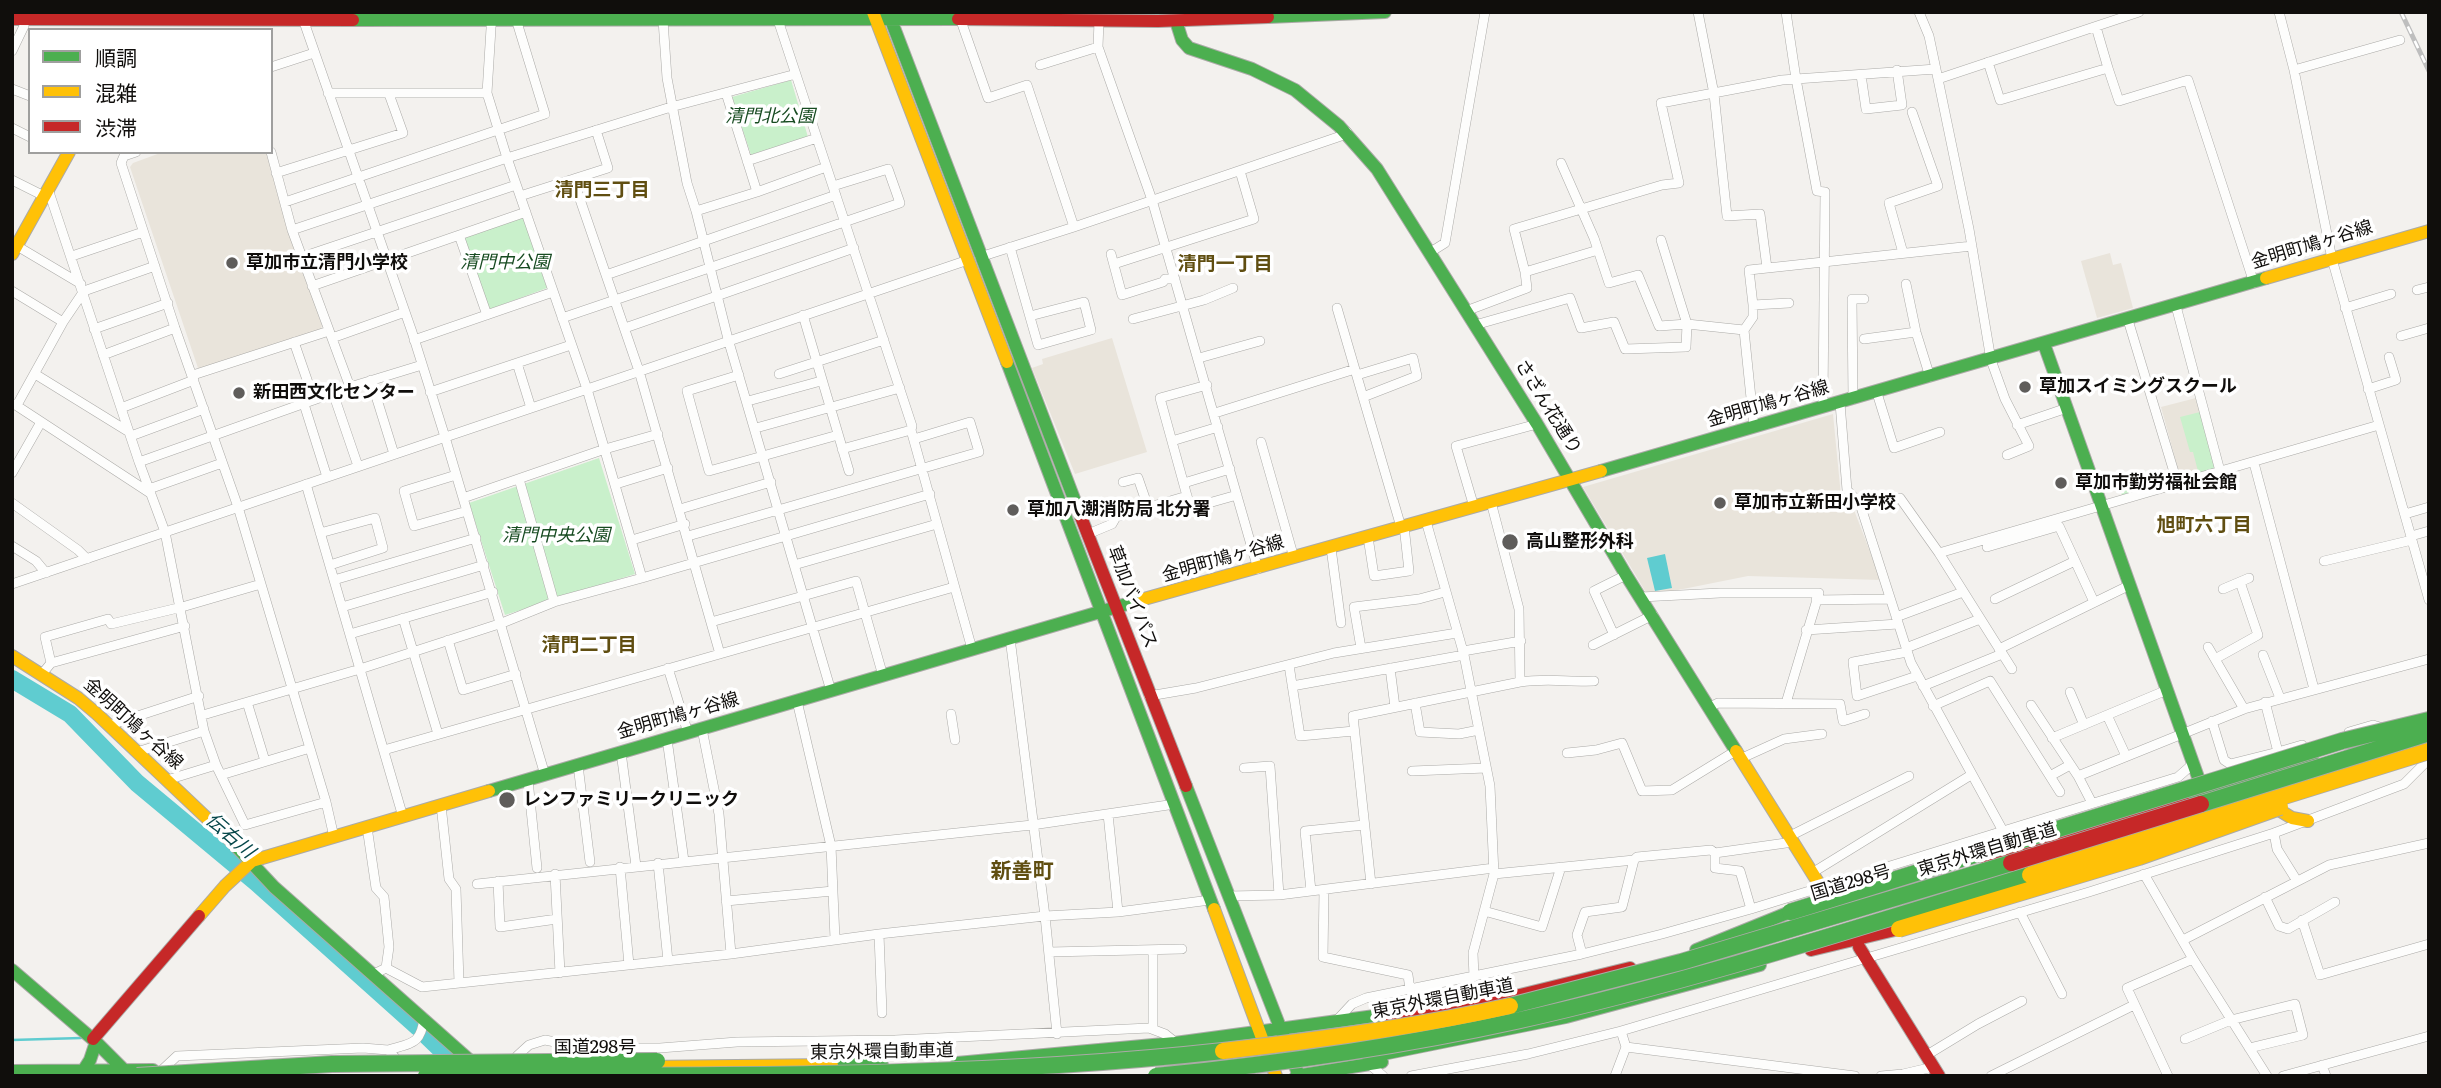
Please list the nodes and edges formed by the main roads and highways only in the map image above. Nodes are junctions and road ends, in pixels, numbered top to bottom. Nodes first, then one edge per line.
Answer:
1 (1385, 12) edge
2 (1357, 13) edge
3 (76, 15) edge
4 (225, 15) edge
5 (323, 15) edge
6 (366, 15) edge
7 (882, 15) edge
8 (1230, 15) edge
9 (492, 16) edge
10 (545, 16) edge
11 (1137, 17) edge
12 (18, 19) edge
13 (141, 20) edge
14 (1176, 21) junction
15 (65, 154) edge
16 (2429, 231) edge
17 (14, 250) edge
18 (974, 258) junction
19 (2044, 344) junction
20 (1570, 481) junction
21 (1109, 610) junction
22 (12, 656) edge
23 (2429, 720) edge
24 (2429, 725) edge
25 (2429, 733) edge
26 (2429, 751) edge
27 (2429, 758) edge
28 (2399, 760) junction
29 (2204, 794) junction
30 (2274, 807) junction
31 (2308, 821) road end
32 (2215, 825) junction
33 (252, 861) junction
34 (1820, 885) road end
35 (1696, 950) junction
36 (1811, 950) junction
37 (1863, 953) road end
38 (1639, 966) junction
39 (12, 970) edge
40 (1359, 1026) dead end
41 (1282, 1030) junction
42 (1260, 1032) junction
43 (94, 1040) junction
44 (881, 1065) junction
45 (1933, 1066) edge
46 (12, 1071) edge
47 (83, 1071) junction
48 (483, 1072) edge
49 (131, 1074) edge
50 (426, 1076) edge
51 (1156, 1076) edge
52 (1276, 1076) edge
53 (1298, 1076) edge

1 - 2 main road
2 - 8 main road
3 - 12 main road
3 - 13 main road
4 - 5 main road
4 - 13 main road
5 - 6 main road
6 - 9 main road
7 - 10 main road
7 - 11 main road
7 - 18 main road, 草加バイパス
8 - 14 main road
9 - 10 main road
11 - 14 main road
14 - 20 main road, さざん花通り
15 - 17 main road
16 - 19 main road, 金明町鳩ヶ谷線
18 - 21 main road, 草加バイパス
18 - 21 main road, 草加バイパス
19 - 20 main road, 金明町鳩ヶ谷線
19 - 29 main road
20 - 21 main road, 金明町鳩ヶ谷線
20 - 34 main road, さざん花通り
21 - 33 main road, 金明町鳩ヶ谷線
21 - 41 main road, 草加バイパス
21 - 42 main road, 草加バイパス
22 - 33 main road, 金明町鳩ヶ谷線
23 - 35 main road, bridge
24 - 29 main road, 国道298号
25 - 50 main road, 東京外環自動車道, bridge
26 - 28 main road, 東京外環自動車道, bridge
27 - 30 main road
28 - 36 main road, bridge
28 - 51 main road, 東京外環自動車道, bridge
29 - 32 main road
29 - 35 main road, 国道298号
30 - 31 main road
30 - 32 main road
32 - 36 main road
33 - 43 main road
33 - 48 main road
35 - 38 main road, 国道298号
36 - 53 main road
37 - 45 main road
38 - 40 main road, 国道298号
38 - 41 main road, 国道298号
39 - 43 main road
41 - 42 main road, 国道298号
41 - 53 main road, 草加バイパス
42 - 44 main road, 国道298号
42 - 52 main road, 草加バイパス
43 - 47 main road
43 - 49 main road
44 - 48 main road, 国道298号
44 - 49 main road, bridge
46 - 47 main road, 国道298号
47 - 49 main road, 国道298号
48 - 49 main road, 国道298号

